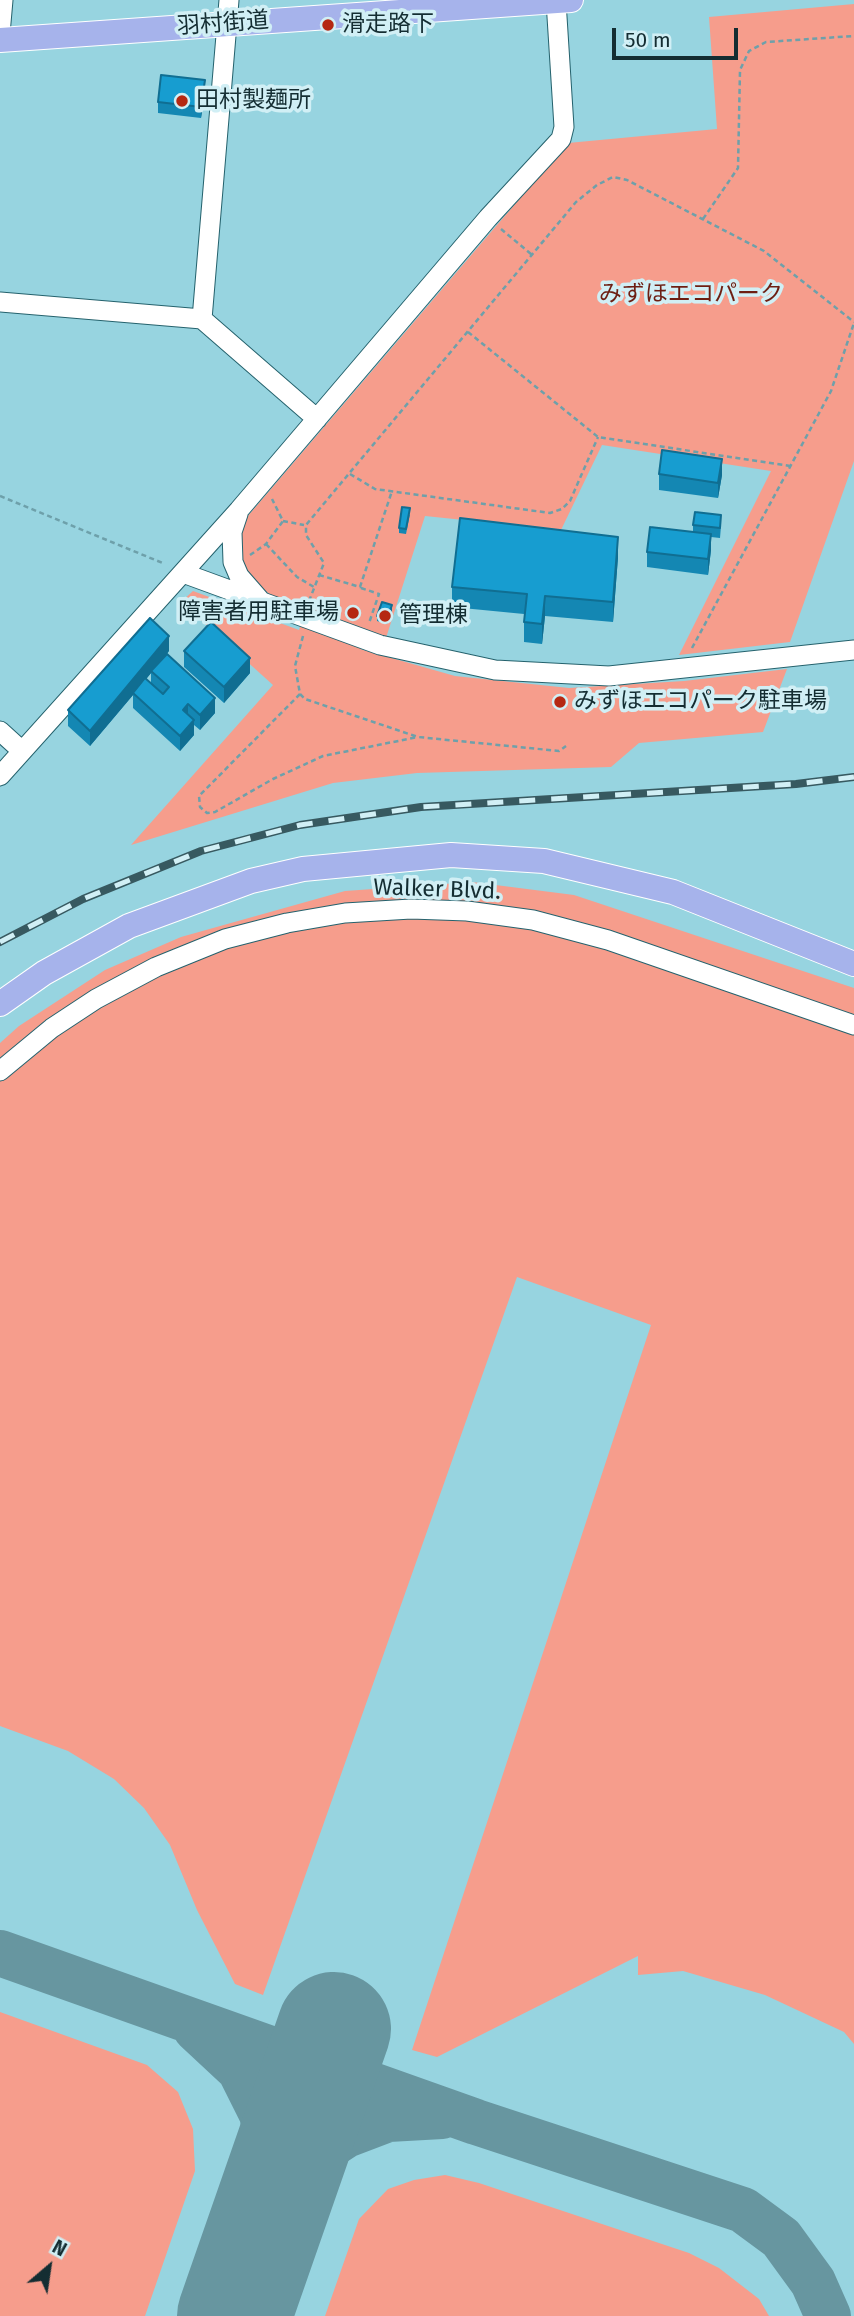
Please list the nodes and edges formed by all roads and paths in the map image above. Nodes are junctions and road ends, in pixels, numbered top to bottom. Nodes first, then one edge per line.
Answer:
1 (3, 0) edge
2 (563, 1) edge
3 (228, 12) edge
4 (0, 34) edge
5 (854, 36) edge
6 (0, 40) edge
7 (488, 218) junction
8 (703, 219) junction
9 (532, 255) junction
10 (0, 302) edge
11 (202, 319) junction
12 (854, 322) edge
13 (468, 332) junction
14 (317, 419) junction
15 (598, 437) junction
16 (790, 466) junction
17 (349, 474) junction
18 (392, 491) junction
19 (267, 493) dead end
20 (0, 496) edge
21 (239, 510) junction
22 (283, 521) junction
23 (306, 525) junction
24 (266, 544) junction
25 (248, 556) dead end
26 (183, 573) junction
27 (320, 575) junction
28 (314, 587) junction
29 (360, 587) junction
30 (261, 602) junction
31 (306, 611) dead end
32 (365, 632) dead end
33 (303, 636) dead end
34 (854, 650) edge
35 (688, 654) dead end
36 (300, 694) junction
37 (0, 731) edge
38 (418, 737) junction
39 (566, 746) dead end
40 (22, 751) junction
41 (0, 776) edge
42 (854, 964) edge
43 (0, 1004) edge
44 (854, 1025) edge
45 (0, 1071) edge

1 - 4 street
2 - 3 main road, 羽村街道
2 - 7 street
3 - 6 main road, 羽村街道
3 - 11 street
5 - 8 path
7 - 9 path
7 - 14 street
8 - 9 path
8 - 12 path
9 - 13 path
10 - 11 street
11 - 14 street
12 - 16 path
13 - 15 path
13 - 17 path
14 - 21 street
15 - 16 path
15 - 18 path
16 - 35 path
17 - 18 path
17 - 23 path
18 - 29 path
19 - 22 path
20 - 26 path
21 - 26 street
21 - 30 street
22 - 23 path
22 - 24 path
23 - 27 path
24 - 25 path
24 - 28 path
26 - 30 street
26 - 40 street
27 - 28 path
27 - 29 path
28 - 31 path
29 - 32 path
30 - 34 street
33 - 36 path
36 - 38 path
36 - 38 path
37 - 40 street
38 - 39 path
40 - 41 street
42 - 43 main road
44 - 45 street, Walker Blvd.

